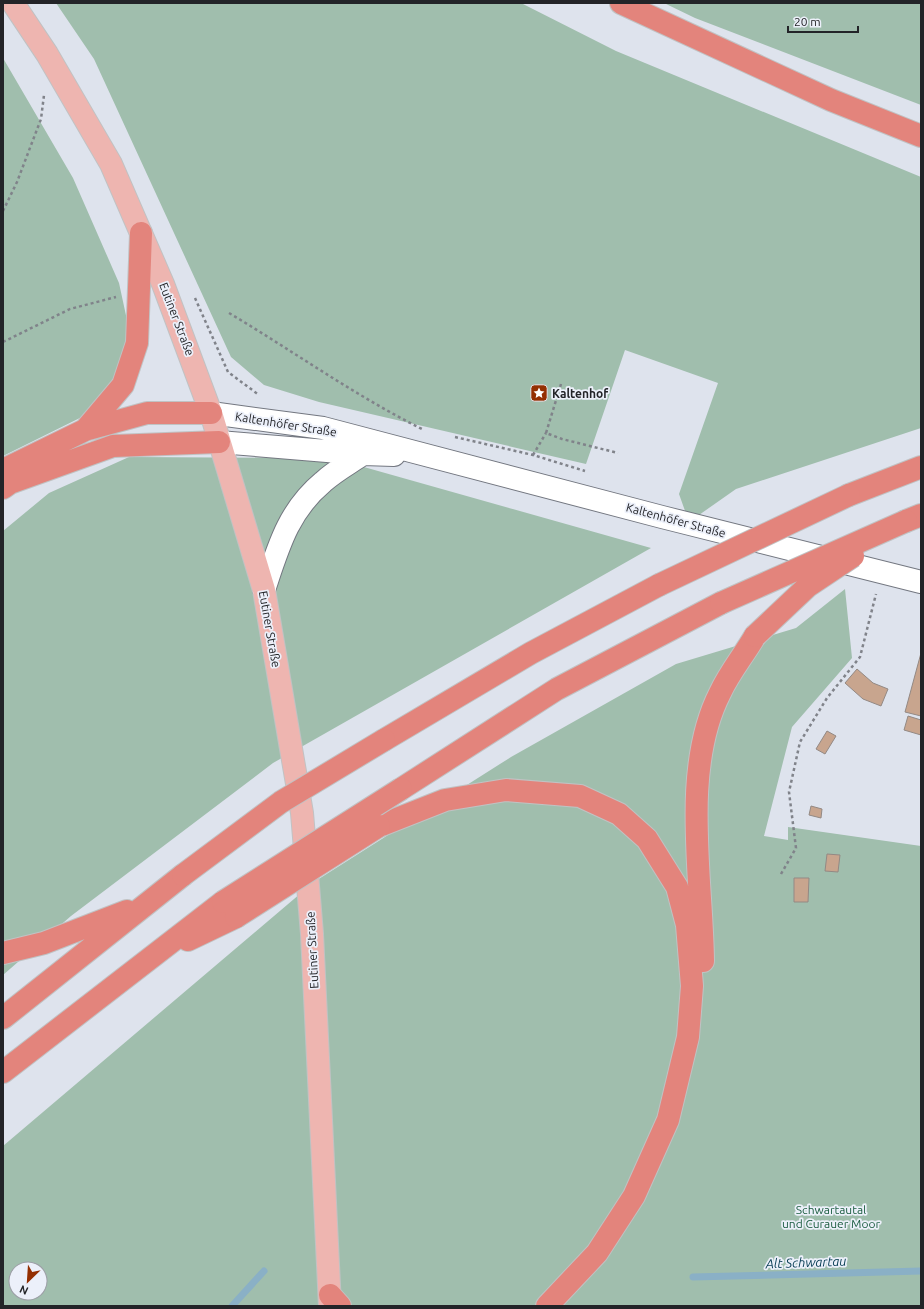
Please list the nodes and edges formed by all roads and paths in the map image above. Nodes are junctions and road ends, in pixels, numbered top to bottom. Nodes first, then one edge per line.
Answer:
1 (13, 3) edge
2 (621, 3) edge
3 (44, 90) dead end
4 (921, 136) edge
5 (3, 211) edge
6 (141, 233) junction
7 (193, 295) dead end
8 (116, 297) dead end
9 (228, 313) dead end
10 (3, 342) edge
11 (561, 384) dead end
12 (264, 396) dead end
13 (211, 413) junction
14 (409, 427) dead end
15 (85, 430) junction
16 (546, 433) junction
17 (219, 442) junction
18 (618, 453) dead end
19 (363, 454) junction
20 (533, 455) dead end
21 (431, 456) junction
22 (921, 467) edge
23 (3, 470) edge
24 (3, 488) edge
25 (914, 518) edge
26 (881, 572) junction
27 (921, 582) edge
28 (264, 590) junction
29 (781, 874) dead end
30 (147, 904) junction
31 (229, 910) junction
32 (3, 953) edge
33 (3, 1018) edge
34 (3, 1072) edge
35 (333, 1302) edge
36 (547, 1306) edge
37 (568, 1306) edge

1 - 6 main road, Eutiner Straße
2 - 4 highway
3 - 5 path
6 - 13 main road, Eutiner Straße
6 - 15 highway
7 - 12 path
8 - 10 path
9 - 14 path
11 - 16 path
13 - 15 highway
13 - 17 main road, Eutiner Straße
13 - 21 street, Kaltenhöfer Straße
15 - 23 highway
16 - 18 path
16 - 20 path
17 - 19 street, Kaltenhöfer Straße
17 - 24 highway
17 - 28 main road, Eutiner Straße
19 - 21 street, Kaltenhöfer Straße
19 - 28 street
21 - 26 street, Kaltenhöfer Straße
22 - 30 highway, bridge
25 - 31 highway, bridge
25 - 37 highway, bridge
26 - 27 street, Kaltenhöfer Straße
26 - 29 path
28 - 35 main road, Eutiner Straße
30 - 32 highway
30 - 33 highway
31 - 34 highway
31 - 36 highway, bridge

